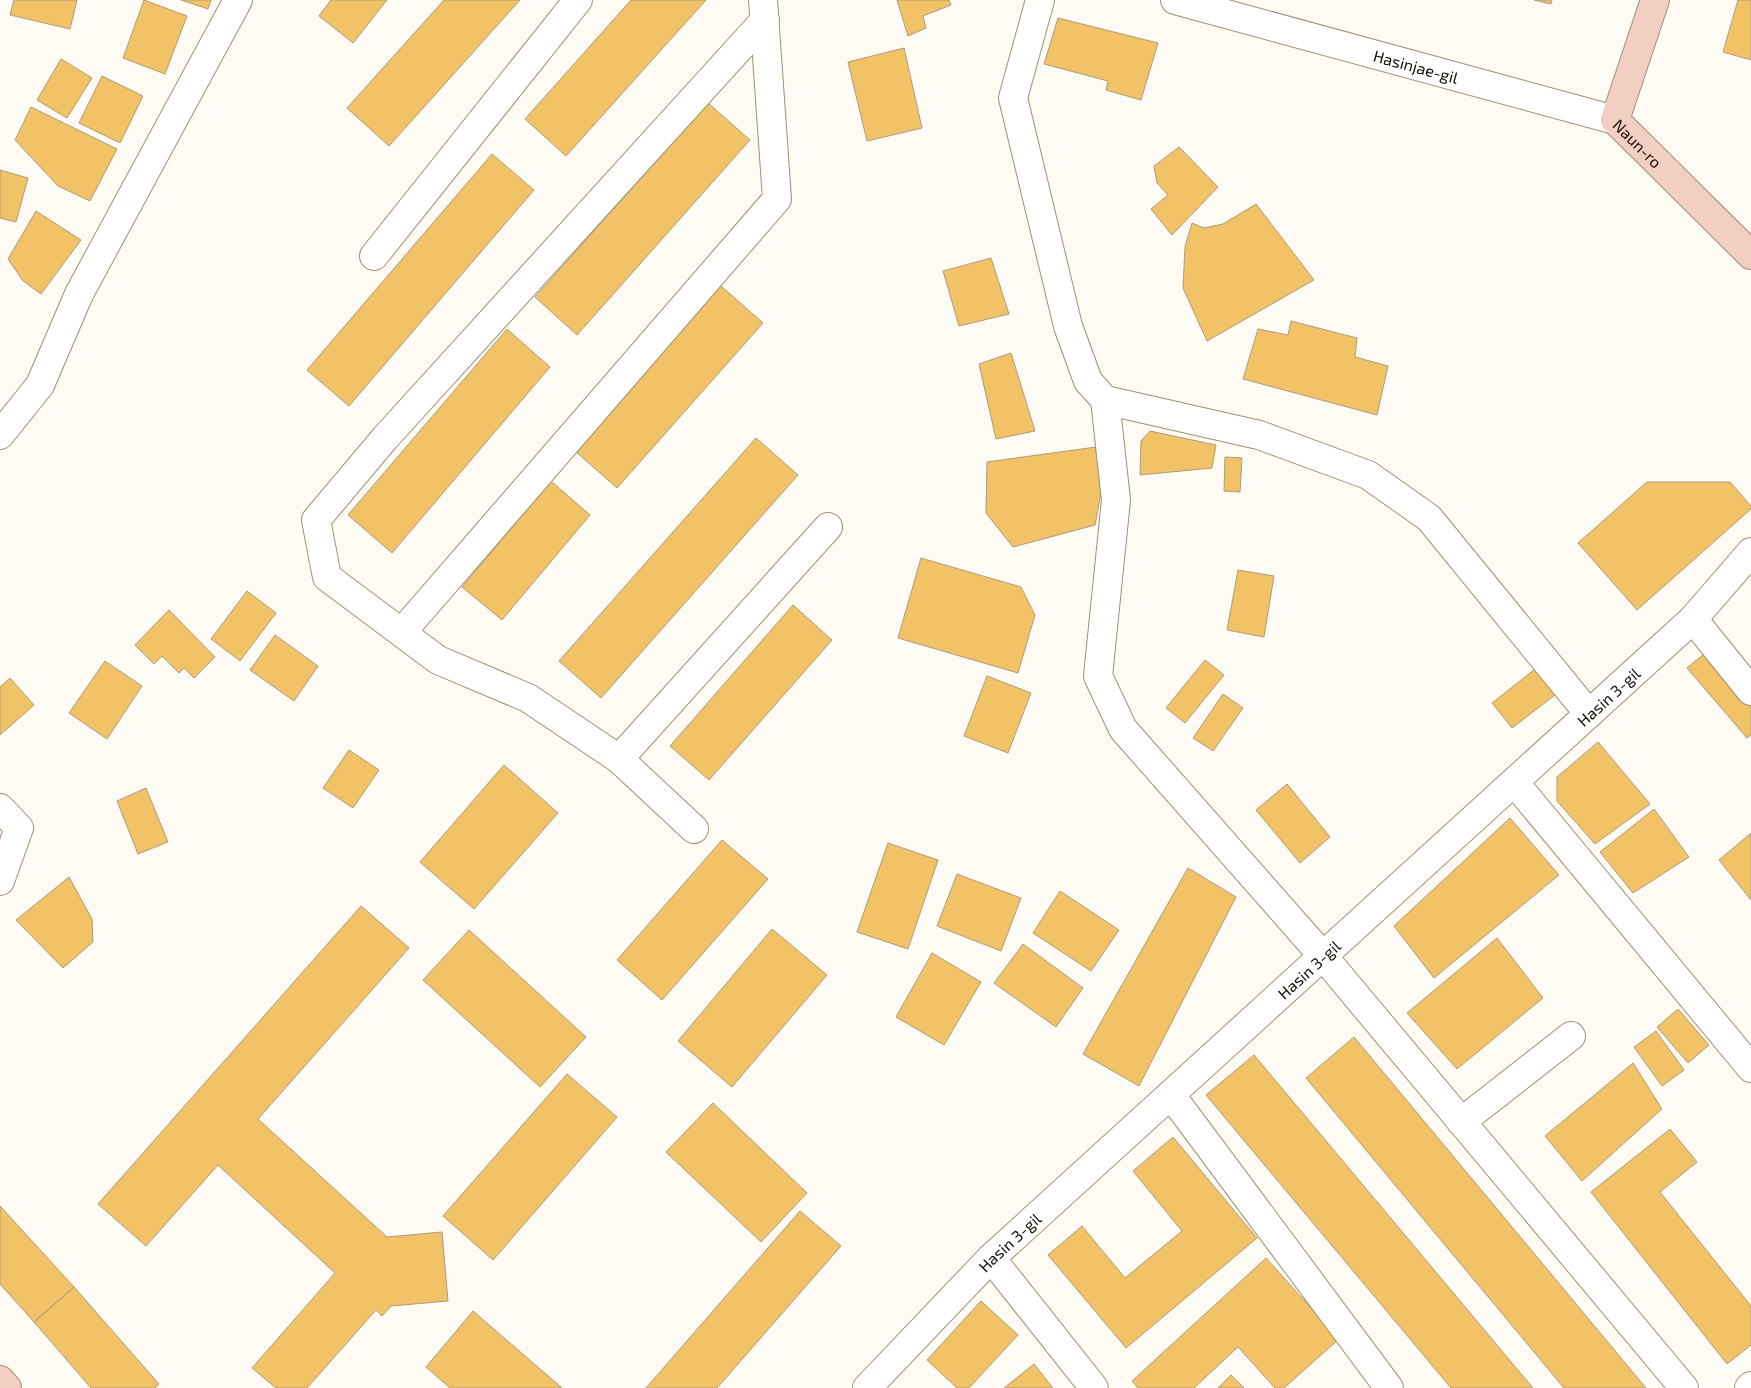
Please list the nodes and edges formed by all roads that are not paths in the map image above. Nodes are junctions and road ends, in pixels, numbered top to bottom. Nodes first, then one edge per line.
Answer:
1 (238, 0) edge
2 (578, 0) edge
3 (1040, 0) edge
4 (1175, 0) edge
5 (1655, 0) edge
6 (1218, 6) edge
7 (764, 10) edge
8 (1615, 120) junction
9 (1751, 255) edge
10 (374, 256) dead end
11 (1105, 400) junction
12 (0, 435) edge
13 (828, 527) dead end
14 (1751, 552) edge
15 (1694, 618) junction
16 (402, 632) junction
17 (1751, 691) edge
18 (1589, 714) junction
19 (619, 759) junction
20 (1514, 783) junction
21 (0, 808) edge
22 (694, 829) dead end
23 (0, 881) edge
24 (1323, 956) junction
25 (1571, 1036) dead end
26 (1751, 1068) edge
27 (1170, 1095) junction
28 (1461, 1122) junction
29 (991, 1258) junction
30 (0, 1380) edge
31 (6, 1388) edge
32 (867, 1388) edge
33 (1094, 1388) edge
34 (1389, 1388) edge
35 (1684, 1388) edge

1 - 12 street
2 - 10 street
3 - 11 street
4 - 6 street, Hasinjae-gil
5 - 8 street, Naun-ro
6 - 8 street, Hasinjae-gil
7 - 16 street
7 - 16 street
8 - 9 street, Naun-ro
11 - 18 street
11 - 24 street
13 - 19 street
14 - 15 street, Hasin 3-gil
15 - 17 street
15 - 18 street, Hasin 3-gil
16 - 19 street
18 - 20 street, Hasin 3-gil
19 - 22 street
20 - 24 street, Hasin 3-gil
20 - 26 street
21 - 23 street
24 - 27 street, Hasin 3-gil
24 - 28 street
25 - 28 street
27 - 29 street, Hasin 3-gil
27 - 34 street
28 - 35 street
29 - 32 street, Hasin 3-gil
29 - 33 street
30 - 31 street

